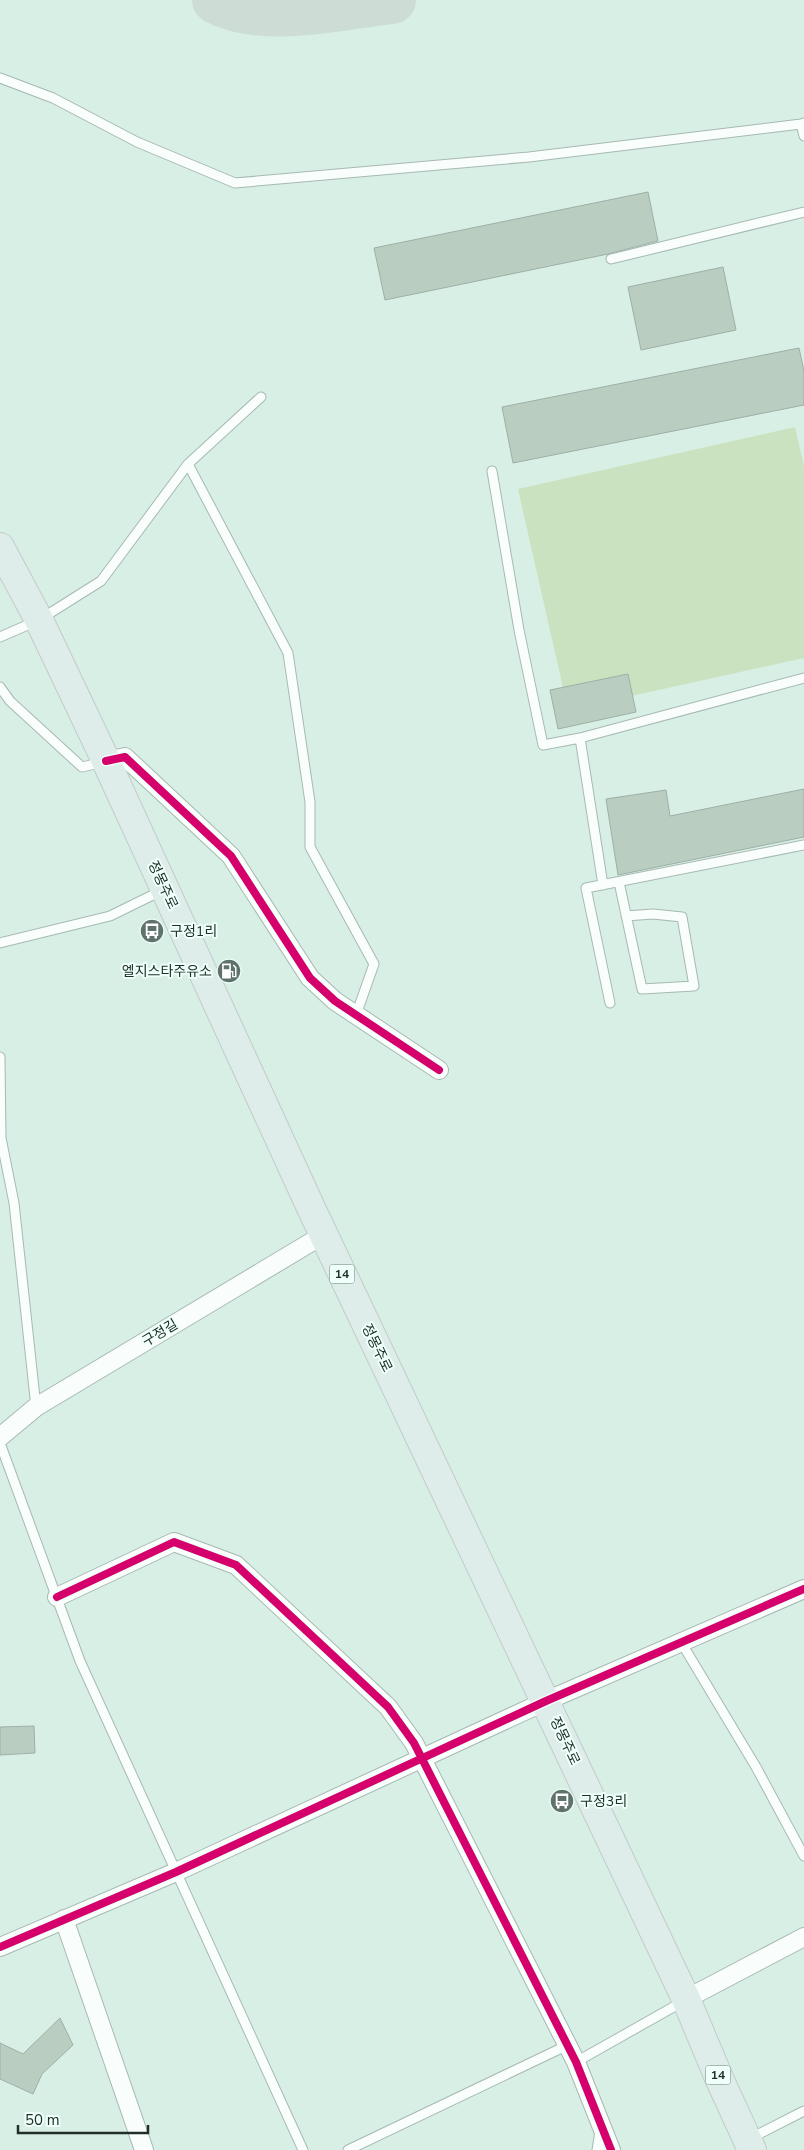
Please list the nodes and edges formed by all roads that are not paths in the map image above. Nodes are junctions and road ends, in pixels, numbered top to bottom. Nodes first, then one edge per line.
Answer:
1 (0, 78) edge
2 (803, 124) edge
3 (804, 136) edge
4 (804, 212) edge
5 (611, 259) dead end
6 (261, 397) dead end
7 (188, 464) junction
8 (492, 471) dead end
9 (0, 548) edge
10 (39, 620) junction
11 (0, 637) edge
12 (804, 678) edge
13 (0, 687) edge
14 (580, 738) junction
15 (106, 761) junction
16 (804, 845) edge
17 (619, 882) junction
18 (603, 885) junction
19 (165, 889) junction
20 (626, 916) junction
21 (0, 943) edge
22 (610, 1003) dead end
23 (356, 1015) junction
24 (0, 1057) edge
25 (439, 1070) dead end
26 (323, 1235) junction
27 (36, 1407) junction
28 (0, 1437) edge
29 (0, 1443) edge
30 (804, 1589) edge
31 (57, 1597) junction
32 (681, 1642) junction
33 (546, 1701) junction
34 (422, 1758) junction
35 (804, 1856) edge
36 (176, 1872) junction
37 (64, 1919) junction
38 (804, 1937) edge
39 (0, 1947) edge
40 (686, 1999) junction
41 (568, 2045) junction
42 (576, 2062) junction
43 (804, 2111) edge
44 (601, 2123) junction
45 (750, 2145) edge
46 (144, 2150) edge
47 (303, 2150) edge
48 (348, 2150) edge
49 (597, 2150) edge
50 (611, 2150) edge

1 - 2 lane
2 - 3 lane
4 - 5 lane
6 - 7 lane
7 - 10 lane
7 - 23 lane
8 - 14 lane
9 - 10 main road, 정몽주로 / 14
10 - 11 lane
10 - 15 main road, 정몽주로 / 14
12 - 14 lane
13 - 15 lane
14 - 18 lane
15 - 19 main road, 정몽주로 / 14
15 - 23 street
16 - 17 lane
17 - 18 lane
17 - 20 lane
18 - 22 lane
19 - 21 lane
19 - 26 main road, 정몽주로 / 14
20 - 20 lane
23 - 25 street
24 - 27 lane
26 - 27 street, 구정길
26 - 33 main road, 정몽주로 / 14
27 - 28 street, 구정길
29 - 31 lane
30 - 32 street
31 - 34 street
31 - 36 lane
32 - 33 street
32 - 35 lane
33 - 34 street
33 - 40 main road, 정몽주로 / 14
34 - 36 street
34 - 41 street
36 - 37 street
36 - 47 lane
37 - 39 street
37 - 46 street
38 - 40 street
40 - 42 lane
40 - 45 main road, 정몽주로 / 14
41 - 42 street
41 - 48 lane
42 - 44 street
43 - 45 lane
44 - 49 lane
44 - 50 street

